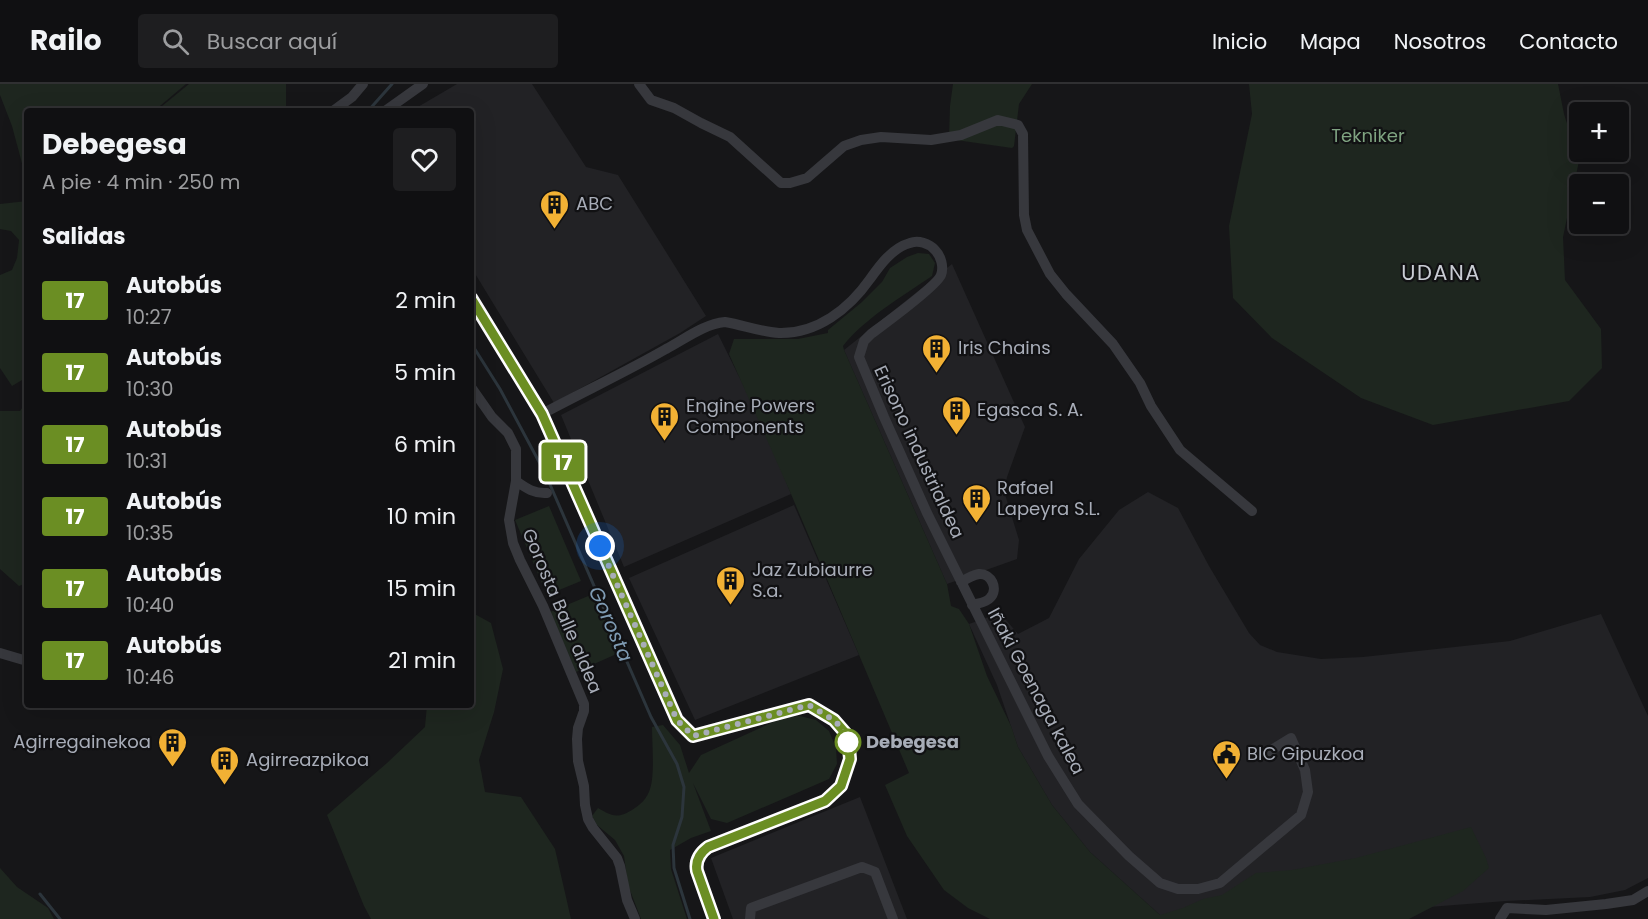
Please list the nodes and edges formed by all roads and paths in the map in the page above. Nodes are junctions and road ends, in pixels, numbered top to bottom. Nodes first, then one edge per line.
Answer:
1 (363, 84) edge
2 (423, 84) edge
3 (639, 84) edge
4 (337, 108) edge
5 (389, 108) edge
6 (474, 303) edge
7 (474, 391) edge
8 (542, 414) junction
9 (516, 481) junction
10 (547, 493) dead end
11 (1252, 511) dead end
12 (961, 582) junction
13 (970, 600) junction
14 (0, 653) edge
15 (24, 660) edge
16 (1265, 754) dead end
17 (1648, 891) edge
18 (635, 919) edge
19 (714, 919) edge
20 (750, 919) edge
21 (893, 919) edge
22 (1500, 919) edge

1 - 4 street
2 - 5 street
3 - 11 street
6 - 8 street
7 - 9 street, Gorosta Balle aldea
8 - 12 street, Erisono industrialdea
8 - 19 street
9 - 10 street
9 - 18 street, Gorosta Balle aldea
12 - 13 street, Erisono industrialdea
12 - 13 street
13 - 16 street, Iñaki Goenaga kalea
14 - 15 street
17 - 22 street
20 - 21 street

